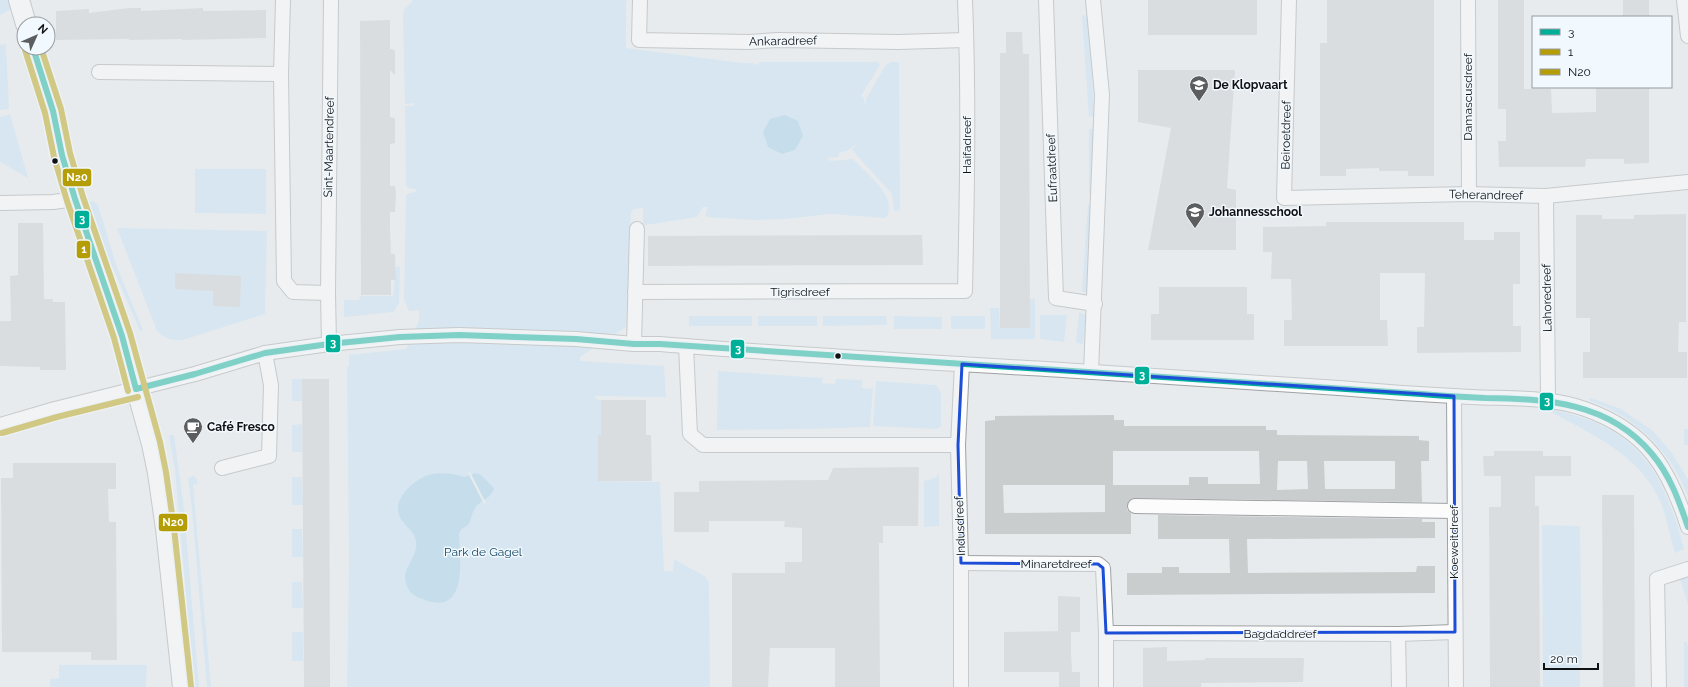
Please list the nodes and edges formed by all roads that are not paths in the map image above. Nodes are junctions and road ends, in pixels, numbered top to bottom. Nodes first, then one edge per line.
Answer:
1 (19, 0) edge
2 (283, 0) edge
3 (331, 0) edge
4 (640, 0) edge
5 (965, 0) edge
6 (1046, 0) edge
7 (1093, 0) edge
8 (1289, 0) edge
9 (1468, 0) edge
10 (1684, 0) edge
11 (24, 16) edge
12 (1688, 36) edge
13 (966, 40) junction
14 (36, 56) edge
15 (99, 72) dead end
16 (281, 74) junction
17 (1688, 182) edge
18 (1469, 194) junction
19 (1546, 196) junction
20 (1284, 198) joint
21 (75, 199) junction
22 (0, 203) edge
23 (637, 229) dead end
24 (965, 291) joint
25 (635, 292) junction
26 (328, 293) junction
27 (1095, 304) junction
28 (329, 344) junction
29 (634, 344) junction
30 (686, 346) junction
31 (265, 353) junction
32 (962, 364) junction
33 (1091, 372) junction
34 (136, 389) junction
35 (1454, 396) junction
36 (1548, 401) junction
37 (0, 425) edge
38 (958, 445) junction
39 (222, 468) dead end
40 (1135, 506) dead end
41 (1454, 511) junction
42 (1688, 527) edge
43 (961, 563) junction
44 (1688, 569) edge
45 (1455, 632) junction
46 (1106, 633) junction
47 (1398, 634) junction
48 (183, 687) edge
49 (961, 687) edge
50 (1106, 687) edge
51 (1399, 687) edge
52 (1456, 687) edge
53 (1659, 687) edge

1 - 11 street
2 - 16 street
3 - 26 street, Sint-Maartendreef
4 - 13 street, Ankaradreef
5 - 13 street, Haifadreef
6 - 27 street, Eufraatdreef
7 - 27 street
8 - 20 street, Beiroetdreef
9 - 18 street, Damascusdreef
10 - 12 street
13 - 24 street, Haifadreef
14 - 21 street
15 - 16 street
16 - 26 street
17 - 19 street, Teherandreef
18 - 19 street, Teherandreef
18 - 20 street, Teherandreef
19 - 36 street, Lahoredreef
21 - 22 street
21 - 34 street
23 - 25 street
24 - 25 street, Tigrisdreef
25 - 29 street
26 - 28 street, Sint-Maartendreef
27 - 33 street
28 - 29 street
28 - 31 street
29 - 30 street
30 - 32 street
30 - 38 street
31 - 34 street
31 - 39 street
32 - 33 street
32 - 38 street, Indusdreef
33 - 35 street
34 - 37 street
34 - 48 street
35 - 36 street
35 - 41 street, Koeweitdreef
36 - 42 street
38 - 43 street, Indusdreef
40 - 41 street
41 - 45 street, Koeweitdreef
43 - 46 street, Minaretdreef
43 - 49 street, Indusdreef
44 - 53 street
45 - 47 street, Bagdaddreef
45 - 52 street, Koeweitdreef
46 - 47 street, Bagdaddreef
46 - 50 street, Minaretdreef
47 - 51 street

